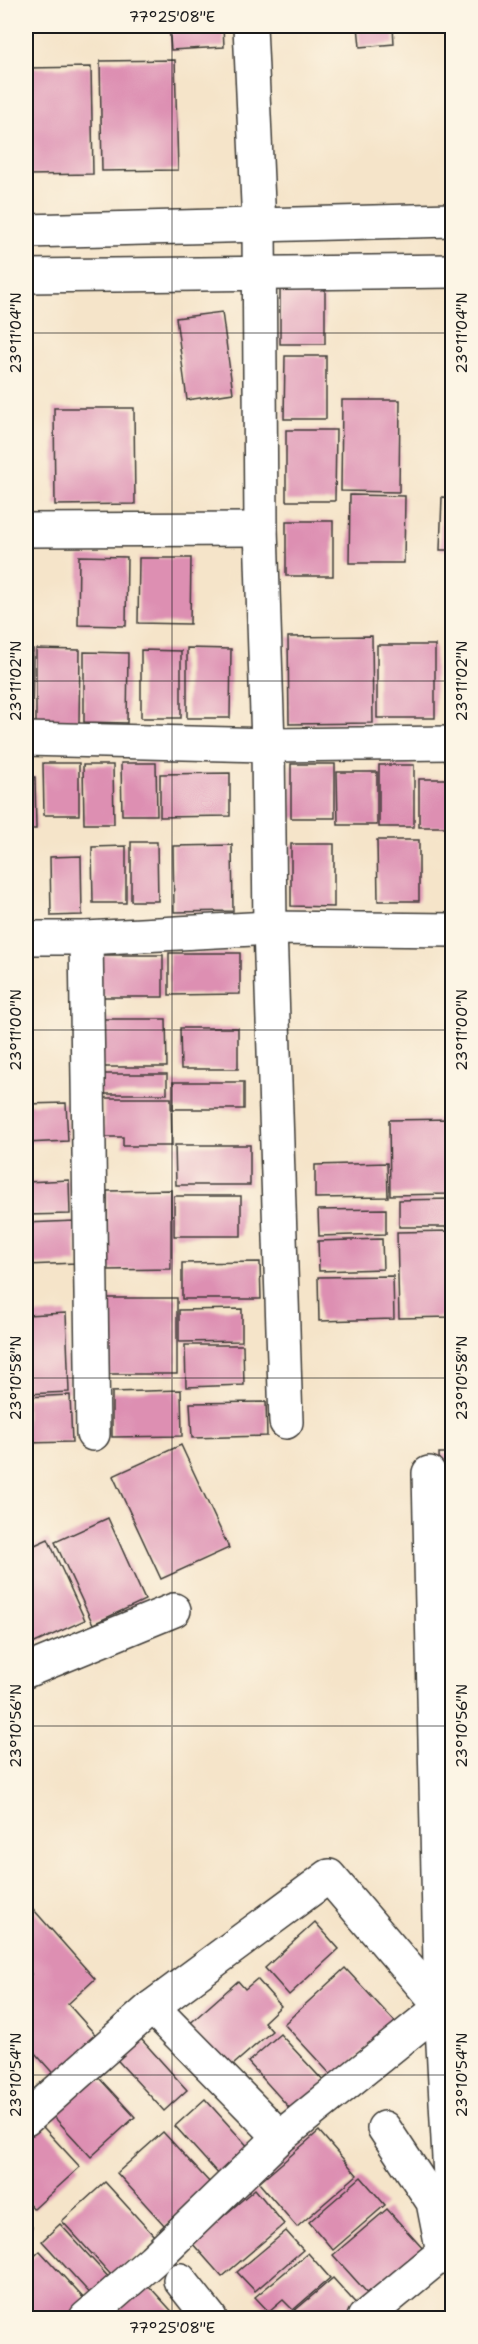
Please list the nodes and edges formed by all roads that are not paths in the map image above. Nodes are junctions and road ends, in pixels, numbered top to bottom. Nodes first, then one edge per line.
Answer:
1 (249, 26) edge
2 (453, 220) edge
3 (259, 226) junction
4 (26, 231) edge
5 (453, 271) edge
6 (258, 274) junction
7 (26, 276) edge
8 (261, 529) junction
9 (26, 530) edge
10 (26, 739) edge
11 (453, 743) edge
12 (268, 744) junction
13 (270, 928) junction
14 (453, 930) edge
15 (26, 938) edge
16 (86, 938) junction
17 (286, 1422) dead end
18 (93, 1434) dead end
19 (429, 1473) dead end
20 (174, 1610) dead end
21 (26, 1671) edge
22 (445, 1766) edge
23 (152, 2007) junction
24 (441, 2007) junction
25 (26, 2119) edge
26 (384, 2128) dead end
27 (280, 2137) junction
28 (453, 2215) edge
29 (180, 2280) dead end
30 (86, 2319) edge
31 (210, 2319) edge
32 (364, 2319) edge

1 - 3 street
2 - 3 street
3 - 4 street
3 - 6 street
5 - 6 street
6 - 7 street
6 - 8 street
8 - 9 street
8 - 12 street
10 - 12 street
11 - 12 street
12 - 13 street
13 - 14 street
13 - 16 street
13 - 17 street
15 - 16 street
16 - 18 street
19 - 22 street
20 - 21 street
22 - 24 street
23 - 24 street
23 - 25 street
23 - 27 street
24 - 27 street
24 - 28 street
26 - 32 street
27 - 30 street
29 - 31 street

